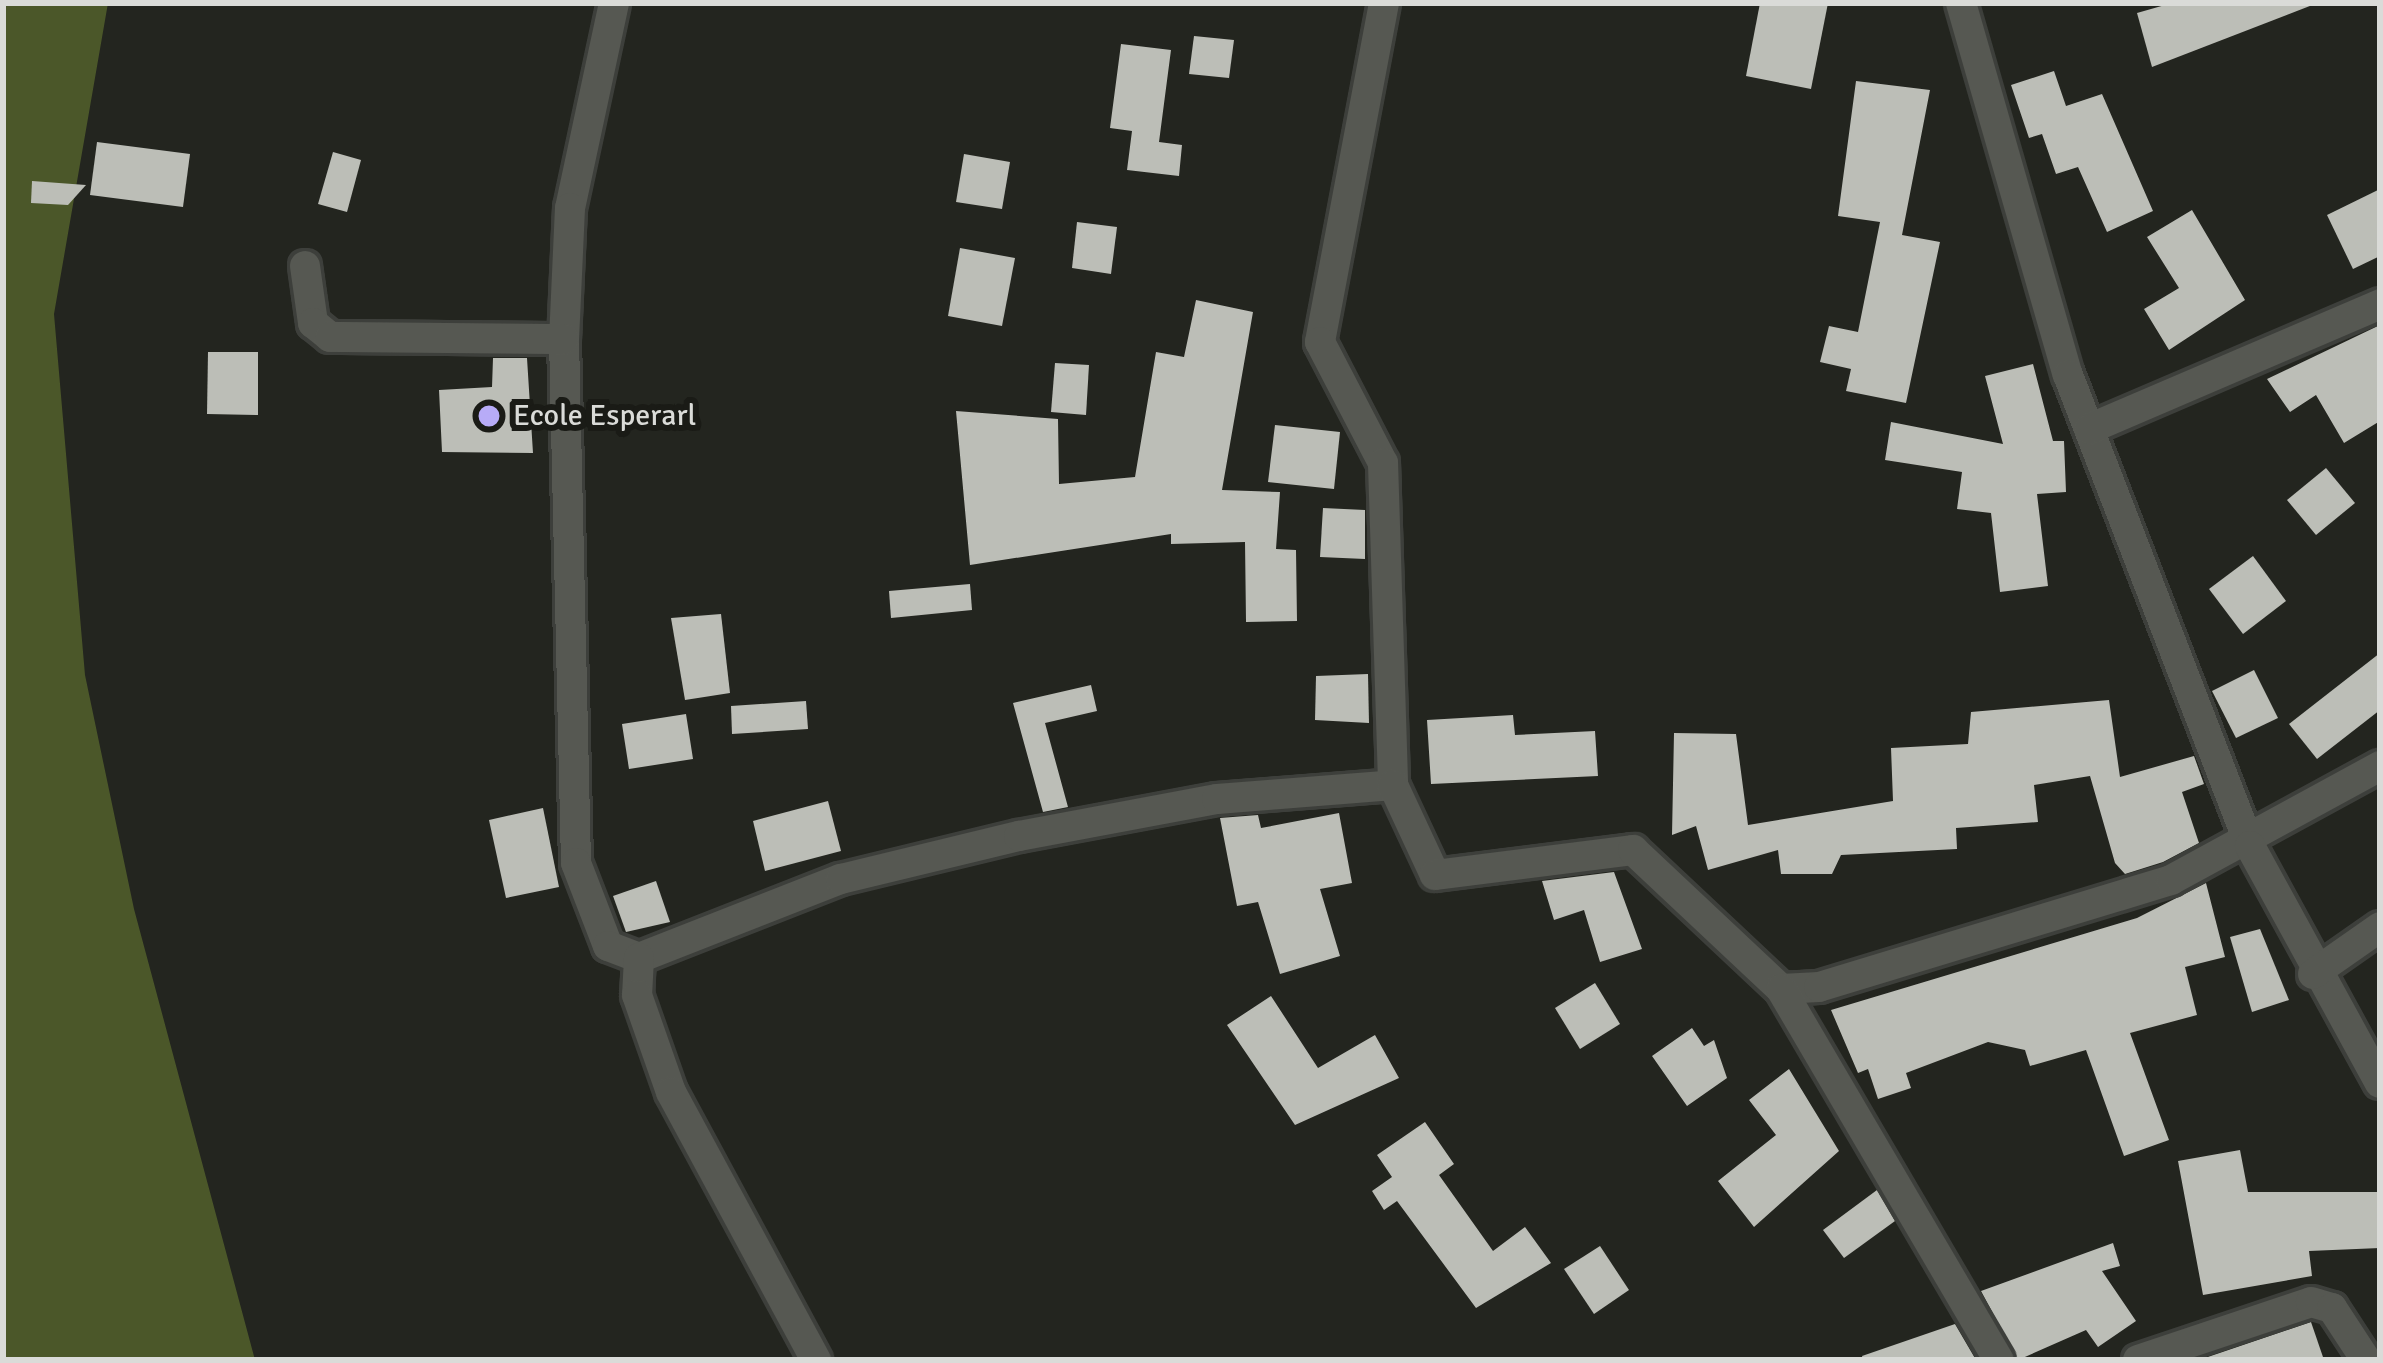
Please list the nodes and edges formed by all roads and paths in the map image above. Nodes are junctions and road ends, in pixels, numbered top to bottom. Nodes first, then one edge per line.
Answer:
1 (614, 3) edge
2 (1384, 3) edge
3 (1961, 3) edge
4 (305, 266) dead end
5 (2380, 304) edge
6 (564, 339) junction
7 (2089, 429) junction
8 (2380, 766) edge
9 (1393, 785) junction
10 (2250, 846) junction
11 (2380, 927) edge
12 (639, 958) junction
13 (2313, 974) junction
14 (1781, 989) junction
15 (2380, 1083) edge
16 (816, 1360) edge
17 (1999, 1360) edge
18 (2138, 1360) edge
19 (2366, 1360) edge

1 - 6 street
2 - 9 street
3 - 7 street
4 - 6 street
5 - 7 street
6 - 12 street
7 - 10 street
8 - 10 street
9 - 12 street
9 - 14 street
10 - 13 street
10 - 14 street
11 - 13 street
12 - 16 street
13 - 15 street
14 - 17 street
18 - 19 street

